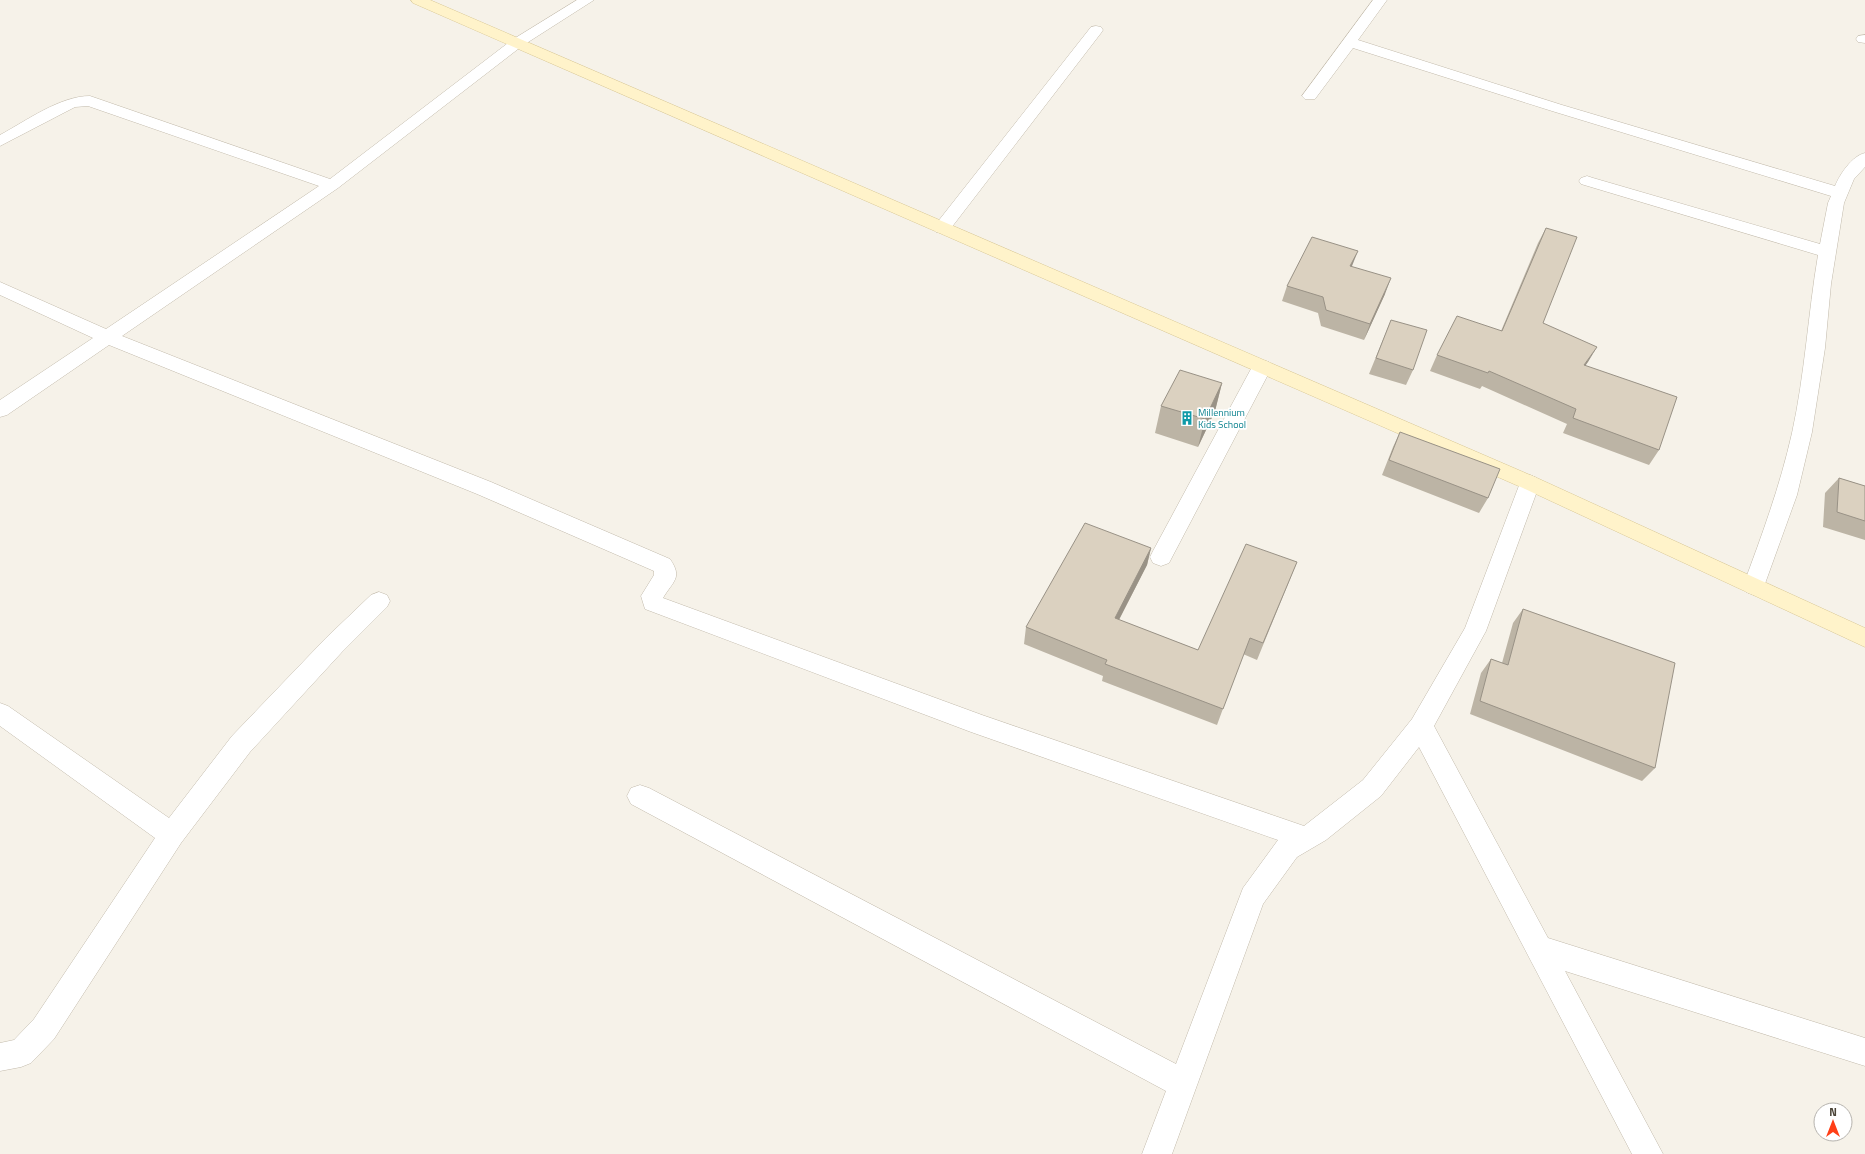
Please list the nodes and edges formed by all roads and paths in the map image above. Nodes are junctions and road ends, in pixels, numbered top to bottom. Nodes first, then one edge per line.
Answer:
1 (418, 0) edge
2 (587, 0) edge
3 (1380, 0) edge
4 (1096, 30) dead end
5 (1349, 42) junction
6 (517, 43) junction
7 (1310, 96) dead end
8 (0, 141) edge
9 (1865, 158) edge
10 (1588, 181) dead end
11 (332, 185) junction
12 (1840, 193) junction
13 (942, 228) junction
14 (1827, 252) junction
15 (0, 288) edge
16 (106, 337) junction
17 (1262, 367) junction
18 (0, 410) edge
19 (1530, 483) junction
20 (1161, 557) dead end
21 (1754, 586) junction
22 (379, 601) dead end
23 (1865, 638) edge
24 (0, 713) edge
25 (1421, 726) junction
26 (640, 796) dead end
27 (172, 835) junction
28 (1306, 838) junction
29 (1540, 949) junction
30 (1865, 1052) edge
31 (0, 1057) edge
32 (1183, 1084) junction
33 (1157, 1154) edge
34 (1648, 1154) edge

1 - 6 main road
2 - 6 street
3 - 5 street
4 - 13 street
5 - 7 street
5 - 12 street
6 - 11 street
6 - 13 main road
8 - 11 street
9 - 12 street
10 - 14 street
11 - 16 street
12 - 14 street
13 - 17 main road
14 - 21 street
15 - 16 street
16 - 18 street
16 - 28 street
17 - 19 main road
17 - 20 street
19 - 21 main road
19 - 25 street
21 - 23 main road
22 - 27 street
24 - 27 street
25 - 28 street
25 - 29 street
26 - 32 street
27 - 31 street
28 - 32 street
29 - 30 street
29 - 34 street
32 - 33 street

